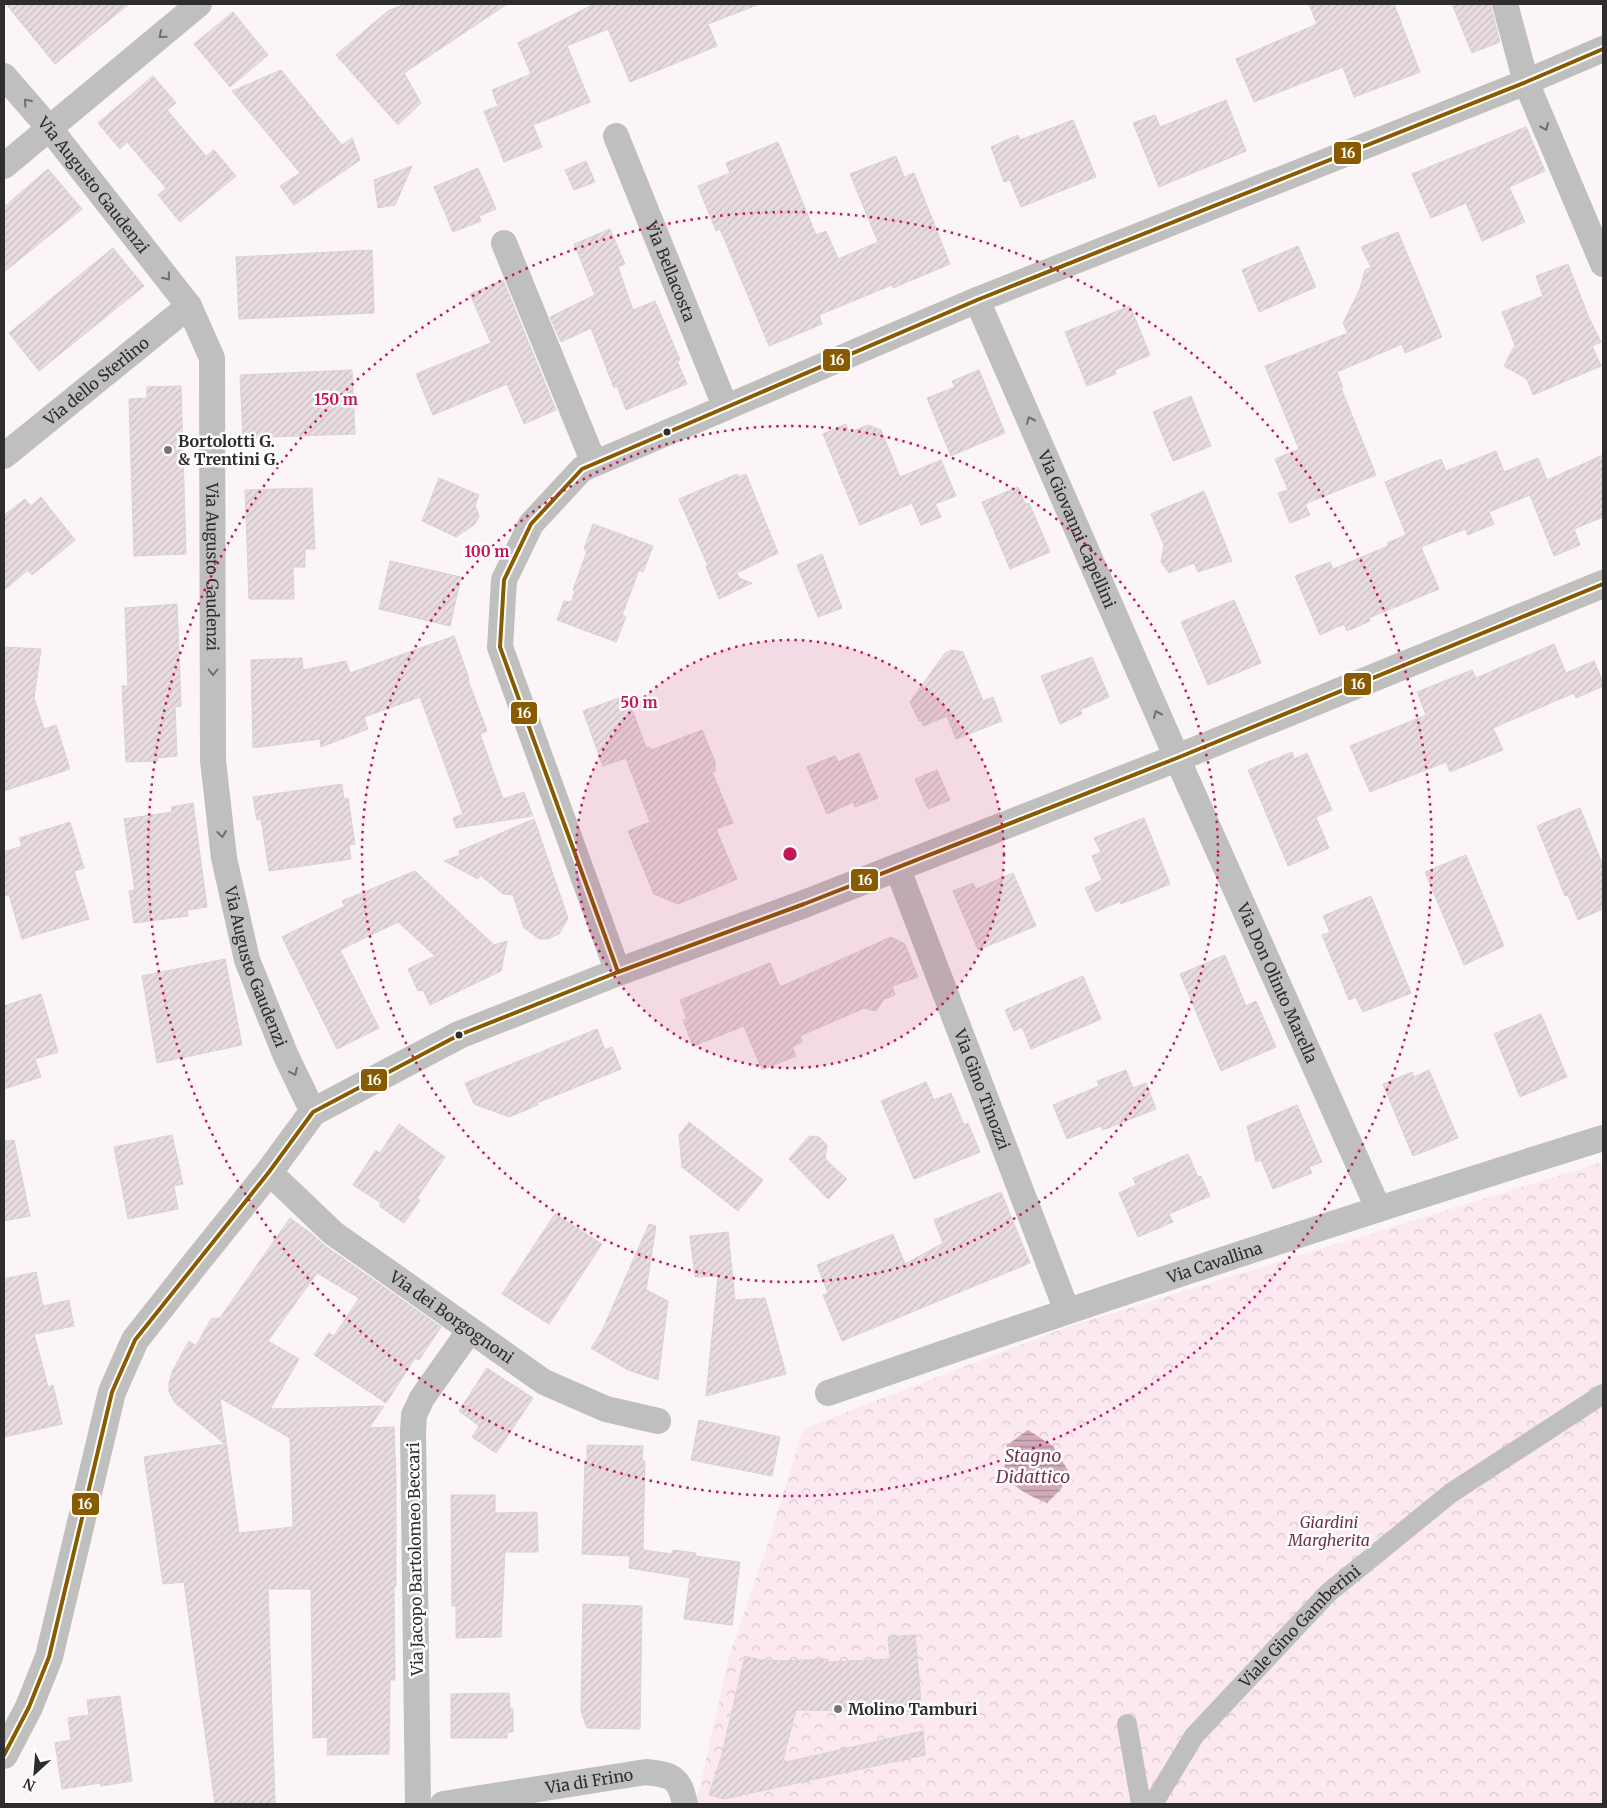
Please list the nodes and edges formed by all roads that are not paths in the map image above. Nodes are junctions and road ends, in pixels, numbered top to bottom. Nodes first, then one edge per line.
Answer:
1 (199, 4) edge
2 (1505, 4) edge
3 (1603, 49) edge
4 (4, 76) edge
5 (1526, 82) junction
6 (50, 129) junction
7 (616, 136) dead end
8 (4, 166) edge
9 (504, 243) dead end
10 (1603, 264) edge
11 (977, 300) junction
12 (189, 306) junction
13 (725, 406) junction
14 (4, 456) edge
15 (594, 462) junction
16 (1603, 584) edge
17 (1177, 758) junction
18 (897, 867) junction
19 (618, 972) junction
20 (313, 1112) junction
21 (1603, 1138) edge
22 (269, 1172) junction
23 (1378, 1208) junction
24 (1067, 1311) junction
25 (470, 1330) junction
26 (828, 1393) dead end
27 (1603, 1394) edge
28 (658, 1421) dead end
29 (1127, 1724) dead end
30 (4, 1755) edge
31 (418, 1804) edge
32 (443, 1804) edge
33 (685, 1804) edge
34 (1141, 1804) edge
35 (1152, 1804) edge

1 -> 6 street
2 - 5 street
3 - 5 street
6 -> 4 street, Via Augusto Gaudenzi
5 -> 10 street
5 - 11 street
6 - 8 street
6 -> 12 street, Via Augusto Gaudenzi
7 - 13 street, Via Bellacosta
9 - 15 street
11 - 13 street
17 -> 11 street, Via Giovanni Capellini
12 - 14 street, Via dello Sterlino
12 -> 20 street, Via Augusto Gaudenzi
13 - 15 street
15 - 19 street
16 - 17 street
17 - 18 street
17 - 23 street, Via Don Olinto Marella
18 - 19 street
18 - 24 street, Via Gino Tinozzi
19 - 20 street
20 - 22 street
21 - 23 street, Via Cavallina
22 - 25 street, Via dei Borgognoni
22 - 30 street
23 - 24 street, Via Cavallina
24 - 26 street, Via Cavallina
25 - 28 street, Via dei Borgognoni
25 - 31 street, Via Jacopo Bartolomeo Beccari
27 - 35 street, Viale Gino Gamberini
29 - 34 street
32 - 33 street, Via di Frino

